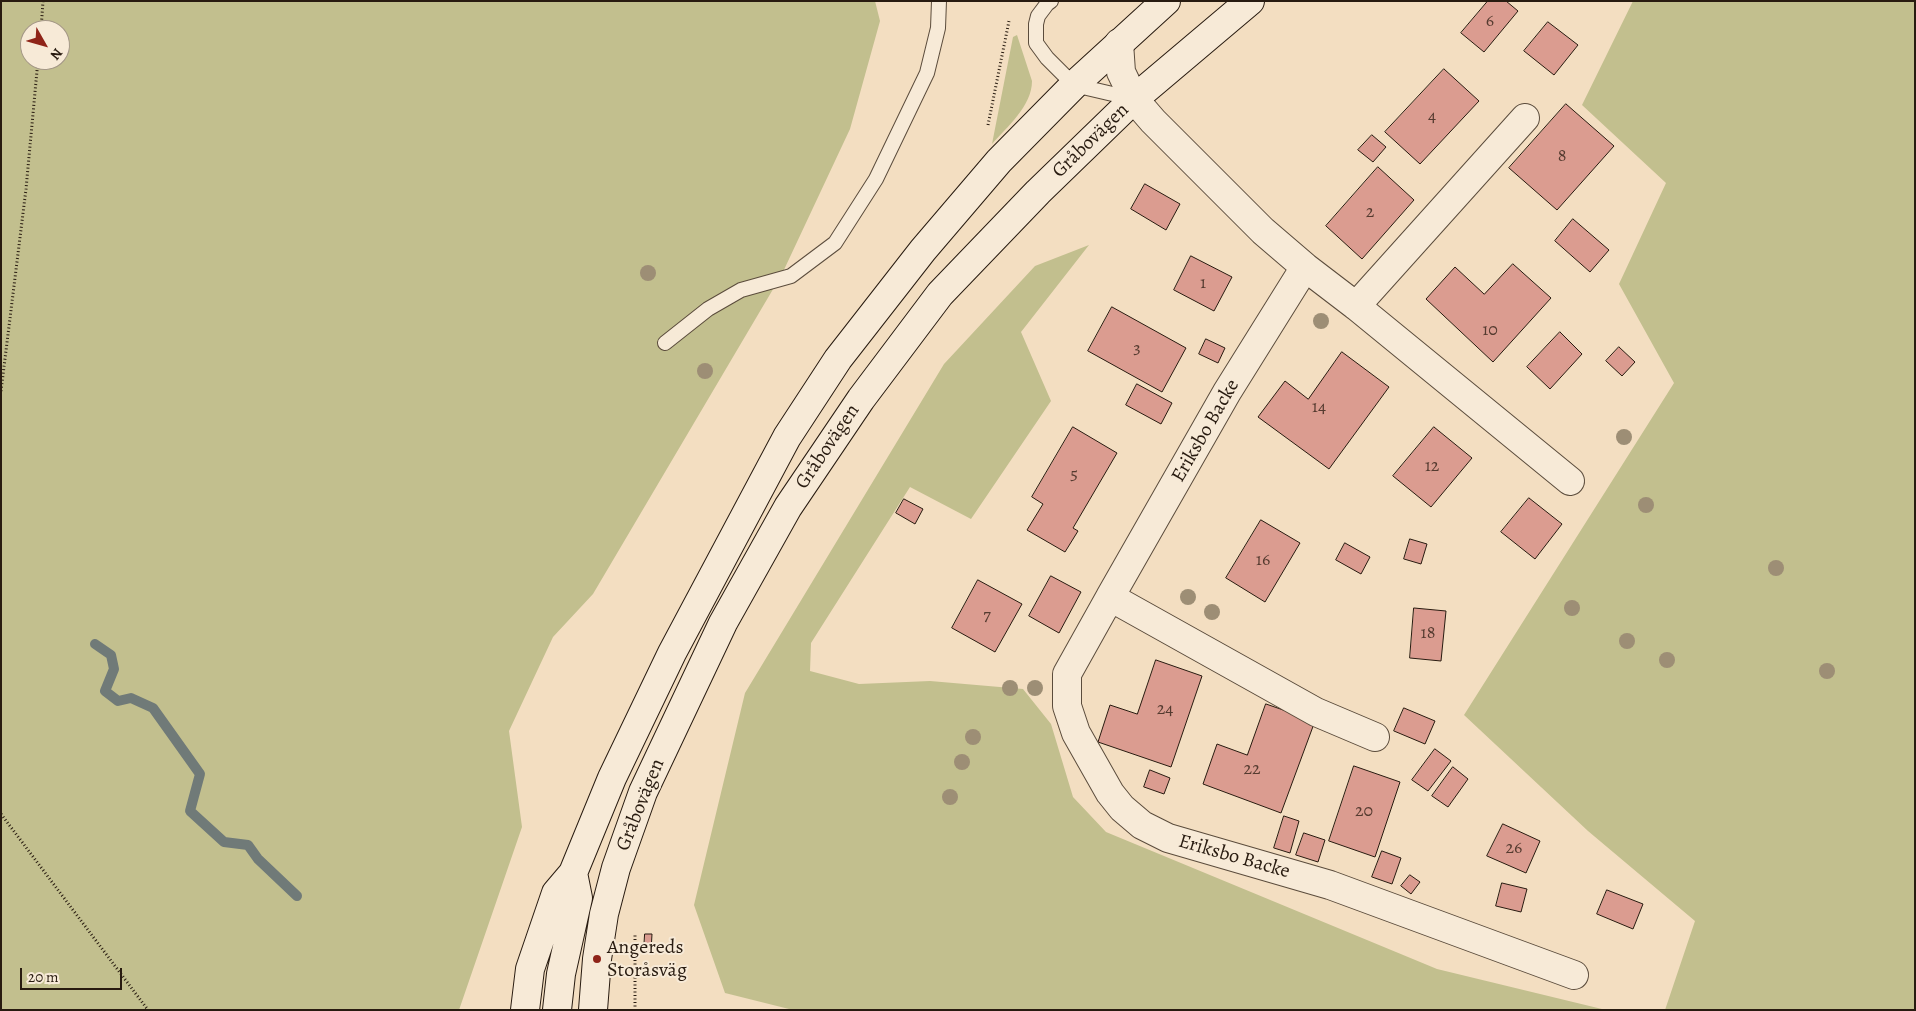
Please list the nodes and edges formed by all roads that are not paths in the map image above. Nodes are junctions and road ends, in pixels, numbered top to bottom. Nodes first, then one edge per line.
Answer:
1 (939, 1) edge
2 (1051, 1) edge
3 (1166, 1) edge
4 (1250, 1) edge
5 (1118, 43) junction
6 (1074, 84) junction
7 (1134, 99) junction
8 (1525, 118) dead end
9 (1305, 268) junction
10 (1356, 306) junction
11 (665, 343) dead end
12 (1570, 480) dead end
13 (1110, 597) junction
14 (1375, 737) dead end
15 (573, 873) junction
16 (1574, 975) dead end
17 (525, 1010) edge
18 (557, 1010) edge
19 (593, 1010) edge

1 - 11 lane
2 - 6 lane
3 - 5 main road, Gråbovägen
4 - 7 main road, Gråbovägen
5 - 6 main road, Gråbovägen
5 - 7 main road
6 - 7 lane
6 - 15 main road, Gråbovägen
7 - 9 main road
7 - 19 main road, Gråbovägen
8 - 10 main road
9 - 10 main road
9 - 13 main road, Eriksbo Backe
10 - 12 main road
13 - 14 main road
13 - 16 main road, Eriksbo Backe
15 - 17 main road, Gråbovägen
15 - 18 main road

